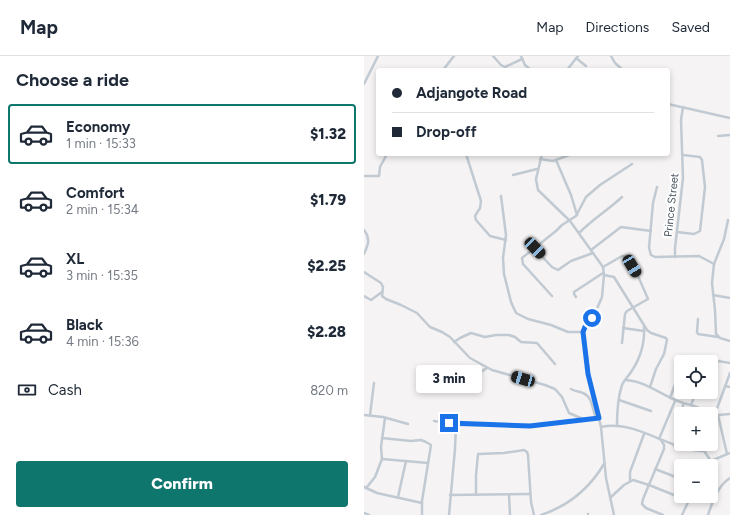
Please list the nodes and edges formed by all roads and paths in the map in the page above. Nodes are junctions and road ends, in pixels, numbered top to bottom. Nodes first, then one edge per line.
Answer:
1 (378, 56) edge
2 (454, 56) edge
3 (494, 56) edge
4 (611, 56) edge
5 (577, 57) edge
6 (521, 58) edge
7 (586, 66) dead end
8 (445, 68) edge
9 (528, 68) edge
10 (569, 68) edge
11 (621, 68) edge
12 (364, 84) edge
13 (670, 104) edge
14 (683, 107) junction
15 (730, 118) edge
16 (718, 136) dead end
17 (730, 136) edge
18 (683, 155) junction
19 (386, 156) edge
20 (467, 156) edge
21 (541, 156) edge
22 (567, 156) edge
23 (540, 159) junction
24 (556, 160) junction
25 (632, 164) dead end
26 (537, 169) junction
27 (513, 175) dead end
28 (364, 176) edge
29 (657, 187) dead end
30 (501, 196) dead end
31 (622, 197) dead end
32 (578, 214) junction
33 (570, 220) junction
34 (728, 220) dead end
35 (364, 230) edge
36 (579, 232) junction
37 (651, 232) junction
38 (677, 232) junction
39 (506, 240) junction
40 (535, 248) junction
41 (591, 250) junction
42 (593, 253) junction
43 (364, 254) edge
44 (675, 257) junction
45 (714, 264) junction
46 (603, 267) junction
47 (364, 272) edge
48 (604, 274) junction
49 (382, 292) junction
50 (713, 295) junction
51 (364, 296) edge
52 (552, 296) dead end
53 (576, 297) dead end
54 (730, 298) edge
55 (634, 306) junction
56 (698, 319) dead end
57 (644, 325) junction
58 (623, 328) junction
59 (644, 331) junction
60 (583, 332) junction
61 (649, 332) junction
62 (644, 335) junction
63 (718, 337) junction
64 (730, 341) edge
65 (454, 342) junction
66 (622, 343) dead end
67 (718, 361) edge
68 (730, 362) edge
69 (555, 364) dead end
70 (427, 368) dead end
71 (487, 368) junction
72 (730, 372) edge
73 (626, 380) junction
74 (374, 383) dead end
75 (725, 386) junction
76 (650, 387) junction
77 (674, 387) edge
78 (730, 387) edge
79 (571, 389) dead end
80 (670, 398) junction
81 (693, 399) edge
82 (619, 400) junction
83 (675, 401) junction
84 (683, 404) joint
85 (691, 405) junction
86 (697, 407) edge
87 (718, 410) edge
88 (651, 411) dead end
89 (718, 414) edge
90 (730, 414) edge
91 (364, 415) edge
92 (370, 415) junction
93 (718, 417) edge
94 (385, 418) junction
95 (597, 418) junction
96 (583, 419) junction
97 (434, 421) dead end
98 (408, 424) dead end
99 (456, 424) junction
100 (617, 425) junction
101 (601, 427) junction
102 (644, 434) junction
103 (382, 438) junction
104 (660, 439) junction
105 (674, 445) joint
106 (664, 449) junction
107 (699, 451) edge
108 (705, 452) joint
109 (729, 453) edge
110 (382, 459) junction
111 (709, 459) edge
112 (717, 459) edge
113 (406, 461) junction
114 (428, 464) junction
115 (604, 464) junction
116 (655, 469) junction
117 (674, 476) edge
118 (730, 478) edge
119 (630, 481) junction
120 (649, 484) junction
121 (366, 487) edge
122 (530, 494) junction
123 (450, 495) junction
124 (476, 495) junction
125 (509, 495) junction
126 (674, 495) edge
127 (398, 497) junction
128 (610, 498) junction
129 (422, 503) junction
130 (688, 503) edge
131 (364, 513) edge
132 (369, 515) edge
133 (422, 515) edge
134 (449, 515) edge
135 (510, 515) edge
136 (534, 515) edge
137 (541, 515) edge
138 (614, 515) edge
139 (663, 515) edge
140 (682, 515) edge
141 (708, 515) edge

1 - 12 street
2 - 8 street
3 - 6 street
4 - 11 street
5 - 7 street
5 - 10 street
6 - 9 street
13 - 14 street
14 - 15 street
14 - 18 street, Prince Street
16 - 17 street
18 - 38 street, Prince Street
18 - 38 street
19 - 28 street
20 - 39 street
21 - 23 street
22 - 24 street
23 - 24 street
23 - 26 street
24 - 32 street
25 - 32 street
26 - 27 street
26 - 33 street
29 - 37 street
30 - 39 street
31 - 36 street
32 - 33 street
33 - 36 street
33 - 40 street
34 - 45 street
35 - 43 street
36 - 41 street
37 - 41 street
37 - 44 street
38 - 44 street, Prince Street
39 - 60 street
40 - 42 street
40 - 52 street
41 - 42 street
42 - 46 street
44 - 45 street
45 - 50 street
46 - 48 street
46 - 55 street
47 - 49 street
48 - 53 street
48 - 55 street
48 - 60 street
49 - 51 street
49 - 65 street
50 - 54 street
50 - 63 street
55 - 57 street
55 - 58 street
56 - 63 street
57 - 59 street
57 - 61 street
58 - 59 street
58 - 66 street
59 - 62 street
60 - 95 street
61 - 62 street
61 - 76 street
62 - 73 street
63 - 64 street
65 - 69 street
65 - 71 street
67 - 68 street
70 - 71 street
71 - 96 street
72 - 75 street
73 - 76 street
73 - 82 street
74 - 92 street
75 - 78 street
75 - 87 street
76 - 80 street
77 - 80 street
79 - 95 street
80 - 83 street
81 - 85 street
82 - 88 street
82 - 100 street
83 - 84 street
83 - 104 street
84 - 85 street
85 - 86 street
89 - 90 street
91 - 92 street
92 - 94 street
93 - 109 street
94 - 98 street
94 - 103 street
95 - 96 street
95 - 101 street
96 - 99 street
97 - 99 street
99 - 123 street
100 - 101 street
100 - 102 street
101 - 115 street
102 - 104 street
102 - 119 street
103 - 110 street
103 - 114 street
104 - 105 street
104 - 106 street
105 - 106 street
106 - 116 street
107 - 108 street
108 - 111 street
109 - 112 street
110 - 113 street
110 - 121 street
113 - 114 street
113 - 127 street
114 - 129 street
115 - 128 street
115 - 137 street
116 - 117 street
116 - 120 street
118 - 141 street
119 - 120 street
119 - 128 street
120 - 126 street
120 - 139 street
121 - 127 street
122 - 124 street
122 - 125 street
122 - 136 street
123 - 124 street
123 - 134 street
124 - 125 street
125 - 135 street
127 - 129 street
128 - 138 street
129 - 133 street
130 - 140 street
131 - 132 street

